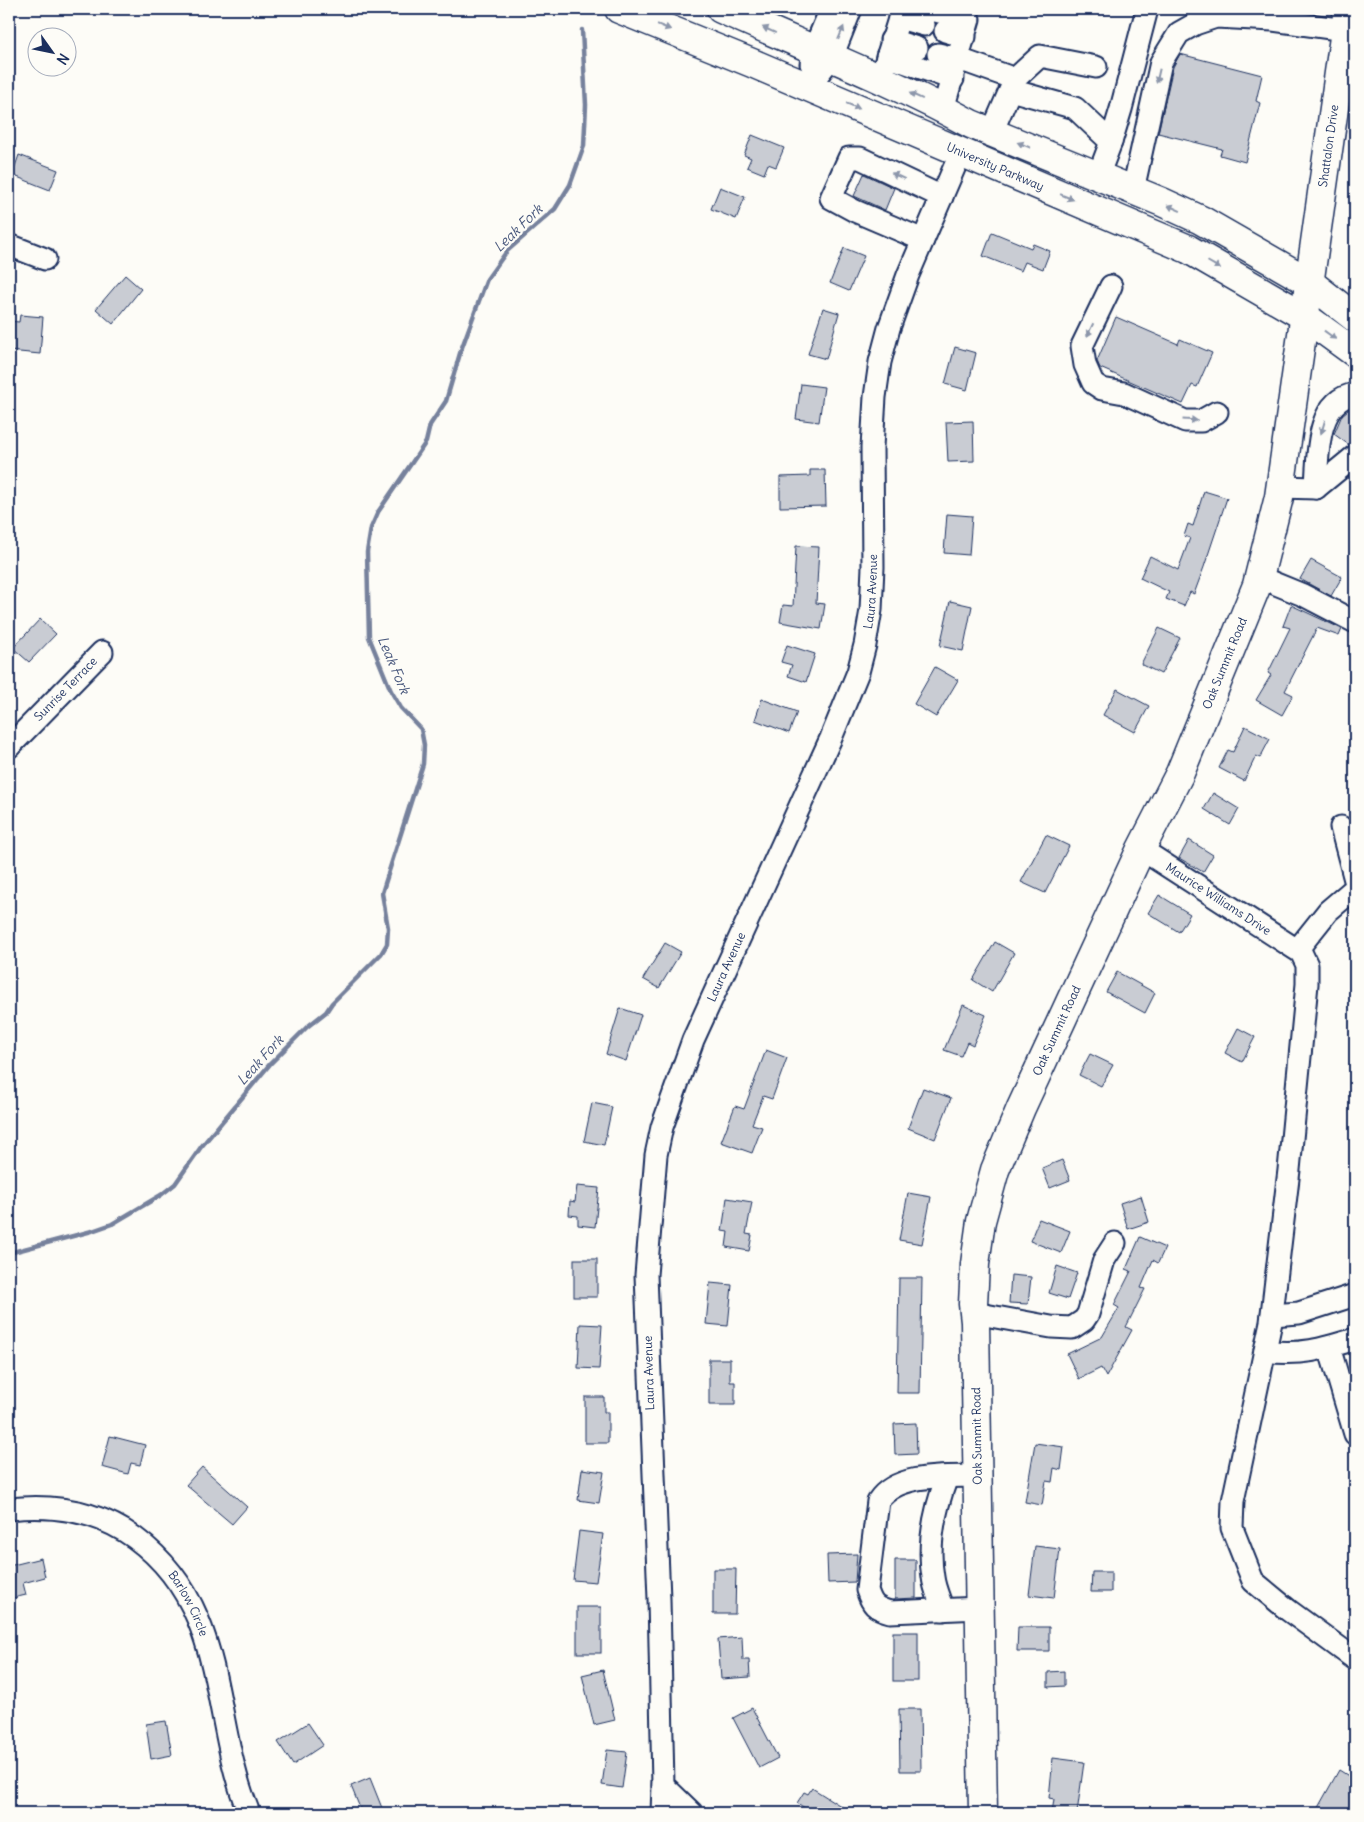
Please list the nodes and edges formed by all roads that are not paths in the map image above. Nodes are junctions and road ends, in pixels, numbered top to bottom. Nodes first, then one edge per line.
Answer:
1 (619, 9) edge
2 (722, 9) edge
3 (831, 9) edge
4 (852, 9) edge
5 (1141, 10) edge
6 (900, 13) edge
7 (926, 17) edge
8 (1346, 19) edge
9 (959, 23) edge
10 (917, 48) dead end
11 (823, 53) junction
12 (938, 54) dead end
13 (886, 59) junction
14 (1096, 67) dead end
15 (956, 69) junction
16 (1013, 85) junction
17 (808, 87) junction
18 (943, 109) junction
19 (992, 132) junction
20 (1111, 142) junction
21 (962, 152) junction
22 (1098, 176) junction
23 (1133, 190) junction
24 (942, 196) junction
25 (923, 240) junction
26 (9, 245) edge
27 (45, 260) dead end
28 (1309, 282) junction
29 (1111, 286) dead end
30 (1304, 316) junction
31 (1355, 318) edge
32 (1355, 353) edge
33 (1355, 394) edge
34 (1217, 412) dead end
35 (1355, 456) edge
36 (1280, 487) junction
37 (1316, 488) junction
38 (1259, 577) junction
39 (1355, 622) edge
40 (102, 652) dead end
41 (9, 748) edge
42 (1341, 828) dead end
43 (1141, 849) junction
44 (1355, 880) edge
45 (1355, 888) edge
46 (1298, 949) junction
47 (1115, 1243) dead end
48 (1355, 1295) edge
49 (974, 1313) junction
50 (1272, 1315) junction
51 (1355, 1339) edge
52 (1329, 1347) junction
53 (1265, 1351) junction
54 (1355, 1434) edge
55 (978, 1476) junction
56 (947, 1477) junction
57 (9, 1509) edge
58 (980, 1608) junction
59 (943, 1610) junction
60 (1355, 1659) edge
61 (663, 1786) junction
62 (249, 1813) edge
63 (662, 1813) edge
64 (692, 1813) edge
65 (983, 1813) edge

1 -> 17 main road, University Parkway
11 -> 2 main road
3 - 11 street
11 -> 4 street
5 - 20 street
6 - 7 street
6 - 13 street
7 - 9 street
8 -> 23 street
8 - 28 main road, Shattalon Drive
9 - 15 street
10 - 13 street
11 - 13 main road
11 - 17 street
12 - 15 street
13 - 15 street
18 -> 13 main road
14 - 16 street
15 - 16 street
15 - 18 street
16 - 19 street
16 - 20 street
17 -> 21 main road, University Parkway
18 - 19 main road
22 -> 19 main road
20 - 22 street
21 - 24 street, Laura Avenue
21 -> 30 main road, University Parkway
22 - 23 main road
28 -> 23 main road
24 - 25 street, Laura Avenue
24 -> 25 street
25 - 61 street, Laura Avenue
26 - 27 street
28 - 30 main road, Oak Summit Road
28 - 31 main road
29 -> 34 street
30 -> 32 main road, University Parkway
30 - 36 main road, Oak Summit Road
33 -> 37 street
35 - 37 street
36 - 37 street
36 - 38 main road, Oak Summit Road
38 - 39 street
38 - 43 main road, Oak Summit Road
40 - 41 street, Sunrise Terrace
42 - 44 street
43 - 46 street, Maurice Williams Drive
43 - 49 main road, Oak Summit Road
45 - 46 street
46 - 50 street
47 - 49 street
48 - 50 street
49 - 55 main road, Oak Summit Road
50 - 53 street
51 - 52 street
52 - 53 street
52 - 54 street
53 - 60 street
55 - 56 street
55 - 58 main road, Oak Summit Road
56 - 59 street
56 - 59 street
57 - 62 street, Barlow Circle
58 - 59 street
58 - 65 main road, Oak Summit Road
61 - 63 street, Laura Avenue
61 - 64 street

